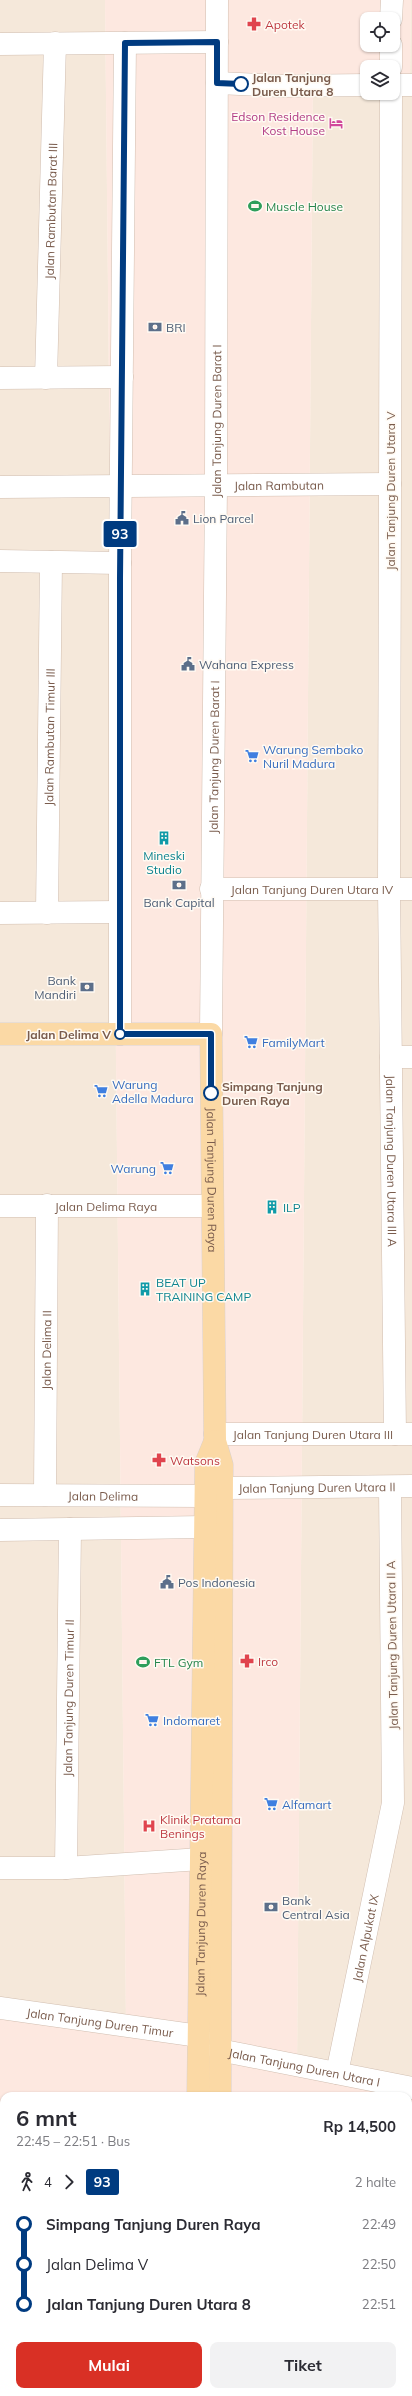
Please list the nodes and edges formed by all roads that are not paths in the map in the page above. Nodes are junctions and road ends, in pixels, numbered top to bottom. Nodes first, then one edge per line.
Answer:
1 (217, 0) edge
2 (392, 0) edge
3 (392, 12) edge
4 (217, 42) junction
5 (55, 43) junction
6 (125, 43) junction
7 (0, 44) edge
8 (217, 83) junction
9 (360, 85) edge
10 (400, 85) edge
11 (412, 85) edge
12 (391, 100) edge
13 (0, 378) edge
14 (46, 378) junction
15 (122, 378) junction
16 (390, 484) junction
17 (216, 485) junction
18 (120, 486) junction
19 (0, 487) edge
20 (0, 561) edge
21 (51, 562) junction
22 (120, 563) junction
23 (211, 889) junction
24 (389, 889) junction
25 (412, 889) edge
26 (119, 912) junction
27 (0, 913) edge
28 (47, 913) junction
29 (0, 1034) edge
30 (120, 1034) junction
31 (211, 1034) junction
32 (402, 1057) edge
33 (0, 1206) edge
34 (47, 1206) junction
35 (212, 1206) junction
36 (403, 1434) edge
37 (215, 1437) junction
38 (412, 1486) edge
39 (390, 1487) junction
40 (214, 1492) junction
41 (0, 1495) edge
42 (45, 1495) junction
43 (205, 1527) junction
44 (70, 1529) junction
45 (0, 1530) edge
46 (394, 1803) joint
47 (201, 1859) junction
48 (0, 1868) edge
49 (66, 1868) junction
50 (0, 2008) edge
51 (199, 2036) junction
52 (219, 2050) junction
53 (337, 2073) junction
54 (412, 2088) edge
55 (198, 2092) edge
56 (220, 2092) edge

1 - 4 street, Jalan Tanjung Duren Barat I
2 - 3 street
4 - 6 street
4 - 8 street, Jalan Tanjung Duren Barat I
5 - 6 street
5 - 7 street
5 - 14 street, Jalan Rambutan Barat III
6 - 15 street
8 - 9 street
8 - 17 street, Jalan Tanjung Duren Barat I
10 - 11 street
12 - 16 street, Jalan Tanjung Duren Utara V
13 - 14 street
14 - 15 street
15 - 18 street
16 - 17 street, Jalan Rambutan
16 - 24 street, Jalan Tanjung Duren Utara V
17 - 18 street, Jalan Rambutan
17 - 23 street, Jalan Tanjung Duren Barat I
18 - 19 street, Jalan Rambutan
18 - 22 street
20 - 21 street
21 - 22 street
21 - 28 street, Jalan Rambutan Timur III
22 - 26 street
23 - 24 street, Jalan Tanjung Duren Utara IV
23 - 31 street, Jalan Tanjung Duren Barat I
24 - 25 street, Jalan Tanjung Duren Utara IV
24 - 32 street, Jalan Tanjung Duren Utara III A
26 - 28 street
26 - 30 street
27 - 28 street
29 - 30 main road
30 - 31 main road
31 - 35 main road, Jalan Tanjung Duren Raya
32 - 36 street, Jalan Tanjung Duren Utara III A
33 - 34 street, Jalan Delima Raya
34 - 35 street, Jalan Delima Raya
34 - 42 street, Jalan Delima II
35 - 37 main road, Jalan Tanjung Duren Raya
36 - 37 street, Jalan Tanjung Duren Utara III
37 - 40 main road, Jalan Tanjung Duren Raya
38 - 39 street, Jalan Tanjung Duren Utara II
39 - 40 street, Jalan Tanjung Duren Utara II
39 - 46 street, Jalan Tanjung Duren Utara II A
40 - 42 street, Jalan Delima
40 - 43 main road, Jalan Tanjung Duren Raya
40 - 52 main road, Jalan Tanjung Duren Raya
41 - 42 street, Jalan Delima
43 - 44 street
43 - 47 main road, Jalan Tanjung Duren Raya
44 - 45 street
44 - 49 street, Jalan Tanjung Duren Timur II
46 - 53 street, Jalan Alpukat IX
47 - 49 street
47 - 51 main road, Jalan Tanjung Duren Raya
48 - 49 street
50 - 51 street, Jalan Tanjung Duren Timur
51 - 55 main road, Jalan Tanjung Duren Raya
52 - 53 street, Jalan Tanjung Duren Utara I
52 - 56 main road, Jalan Tanjung Duren Raya
53 - 54 street, Jalan Tanjung Duren Utara I

